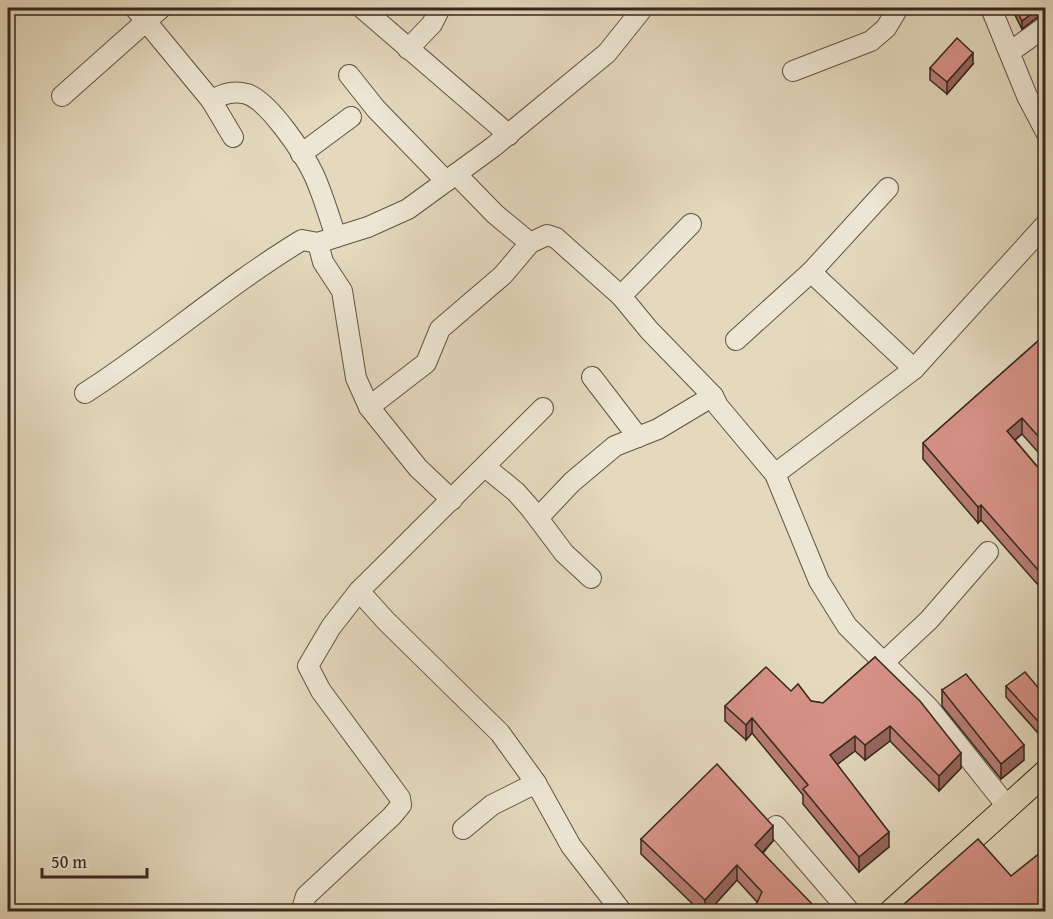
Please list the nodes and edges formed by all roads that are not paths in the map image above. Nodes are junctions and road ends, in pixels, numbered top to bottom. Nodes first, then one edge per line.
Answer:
1 (362, 8) edge
2 (440, 8) edge
3 (643, 8) edge
4 (898, 8) edge
5 (991, 8) edge
6 (148, 12) edge
7 (1046, 26) edge
8 (408, 49) junction
9 (1010, 52) junction
10 (793, 71) dead end
11 (349, 75) dead end
12 (62, 96) dead end
13 (211, 100) junction
14 (351, 117) dead end
15 (1046, 132) edge
16 (509, 135) junction
17 (233, 137) dead end
18 (301, 154) junction
19 (451, 178) junction
20 (888, 188) dead end
21 (691, 224) dead end
22 (1046, 224) edge
23 (327, 240) junction
24 (530, 243) junction
25 (811, 272) junction
26 (621, 296) junction
27 (736, 340) dead end
28 (914, 369) junction
29 (592, 378) dead end
30 (85, 393) dead end
31 (713, 396) junction
32 (369, 407) junction
33 (543, 408) dead end
34 (638, 437) junction
35 (488, 464) junction
36 (775, 474) junction
37 (452, 500) junction
38 (538, 518) junction
39 (988, 552) dead end
40 (591, 578) dead end
41 (359, 591) junction
42 (883, 663) junction
43 (1046, 772) edge
44 (536, 783) junction
45 (1006, 805) junction
46 (776, 826) dead end
47 (463, 829) dead end
48 (300, 912) edge
49 (622, 912) edge
50 (850, 912) edge
51 (891, 912) edge

1 - 8 street
2 - 8 street
3 - 16 street
4 - 10 street
5 - 9 street
6 - 12 street
6 - 13 street
7 - 9 street
8 - 16 street
9 - 15 street
11 - 19 street
13 - 17 street
13 - 18 street
14 - 18 street
16 - 19 street
18 - 23 street
19 - 23 street
19 - 24 street
20 - 25 street
21 - 26 street
22 - 28 street
23 - 30 street
23 - 32 street
24 - 26 street
24 - 32 street
25 - 27 street
25 - 28 street
26 - 31 street
28 - 36 street
29 - 34 street
31 - 34 street
31 - 36 street
32 - 37 street
33 - 35 street
34 - 38 street
35 - 37 street
35 - 38 street
36 - 42 street
37 - 41 street
38 - 40 street
39 - 42 street
41 - 44 street
41 - 48 street
42 - 45 street
43 - 45 main road
44 - 47 street
44 - 49 street
45 - 51 main road
46 - 50 street

